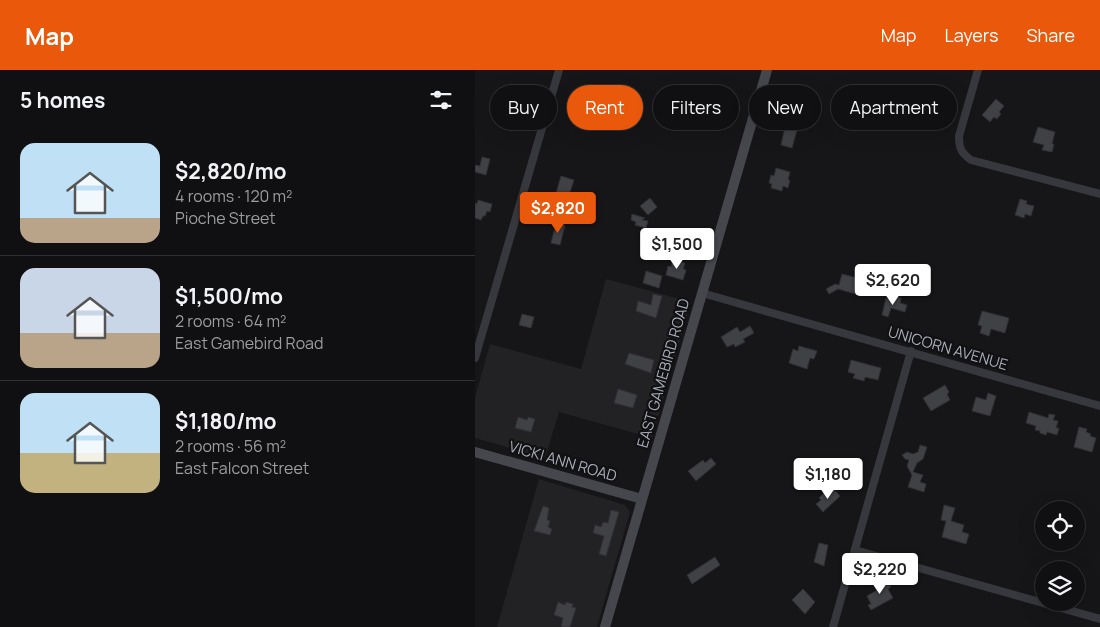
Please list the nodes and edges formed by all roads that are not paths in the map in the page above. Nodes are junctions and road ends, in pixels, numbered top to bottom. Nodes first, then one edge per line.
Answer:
1 (559, 70) edge
2 (767, 70) edge
3 (978, 70) edge
4 (1100, 194) edge
5 (702, 293) junction
6 (911, 351) junction
7 (475, 358) edge
8 (1100, 406) edge
9 (475, 452) edge
10 (642, 499) junction
11 (855, 550) junction
12 (1100, 619) edge
13 (605, 627) edge
14 (833, 627) edge

1 - 7 street
2 - 5 main road, EAST GAMEBIRD ROAD
3 - 4 street
5 - 6 street, UNICORN AVENUE
5 - 10 main road, EAST GAMEBIRD ROAD
6 - 8 street, UNICORN AVENUE
6 - 11 street
9 - 10 main road, VICKI ANN ROAD
10 - 13 main road, EAST GAMEBIRD ROAD
11 - 12 street
11 - 14 street

